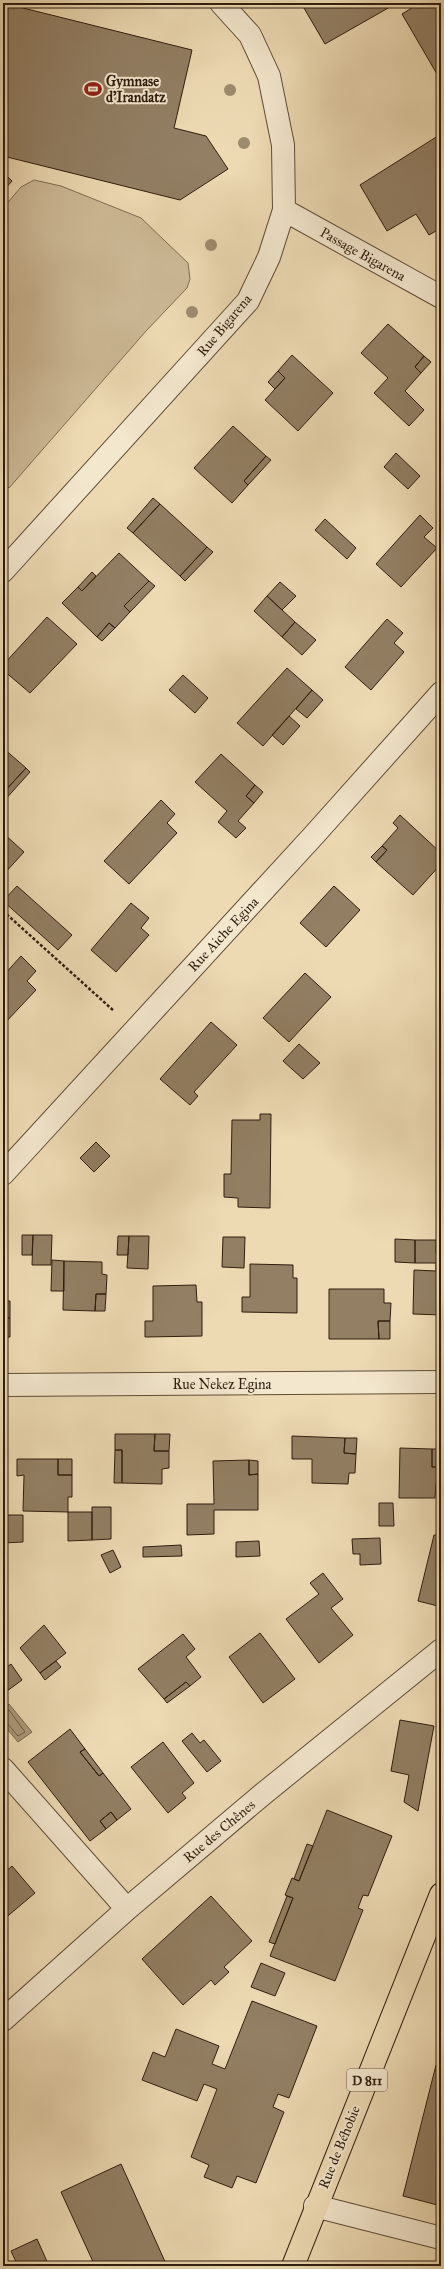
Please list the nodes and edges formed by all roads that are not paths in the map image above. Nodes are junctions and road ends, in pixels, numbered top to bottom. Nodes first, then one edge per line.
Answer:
1 (221, 3) edge
2 (284, 210) junction
3 (441, 297) edge
4 (3, 571) edge
5 (441, 693) edge
6 (3, 1174) edge
7 (441, 1382) edge
8 (3, 1385) edge
9 (441, 1650) edge
10 (3, 1769) edge
11 (441, 1894) edge
12 (126, 1909) junction
13 (3, 2020) edge
14 (315, 2206) junction
15 (441, 2238) edge
16 (292, 2266) edge

1 - 2 street, Rue Bigarena
2 - 3 street, Passage Bigarena
2 - 4 street, Rue Bigarena
5 - 6 street, Rue Aiche Egina
7 - 8 street, Rue Nekez Egina
9 - 12 street, Rue des Chênes
10 - 12 street
11 - 14 main road, Rue de Béhobie / D 811
12 - 13 street, Rue des Chênes
14 - 15 street
14 - 16 main road, Rue de Béhobie / D 811

